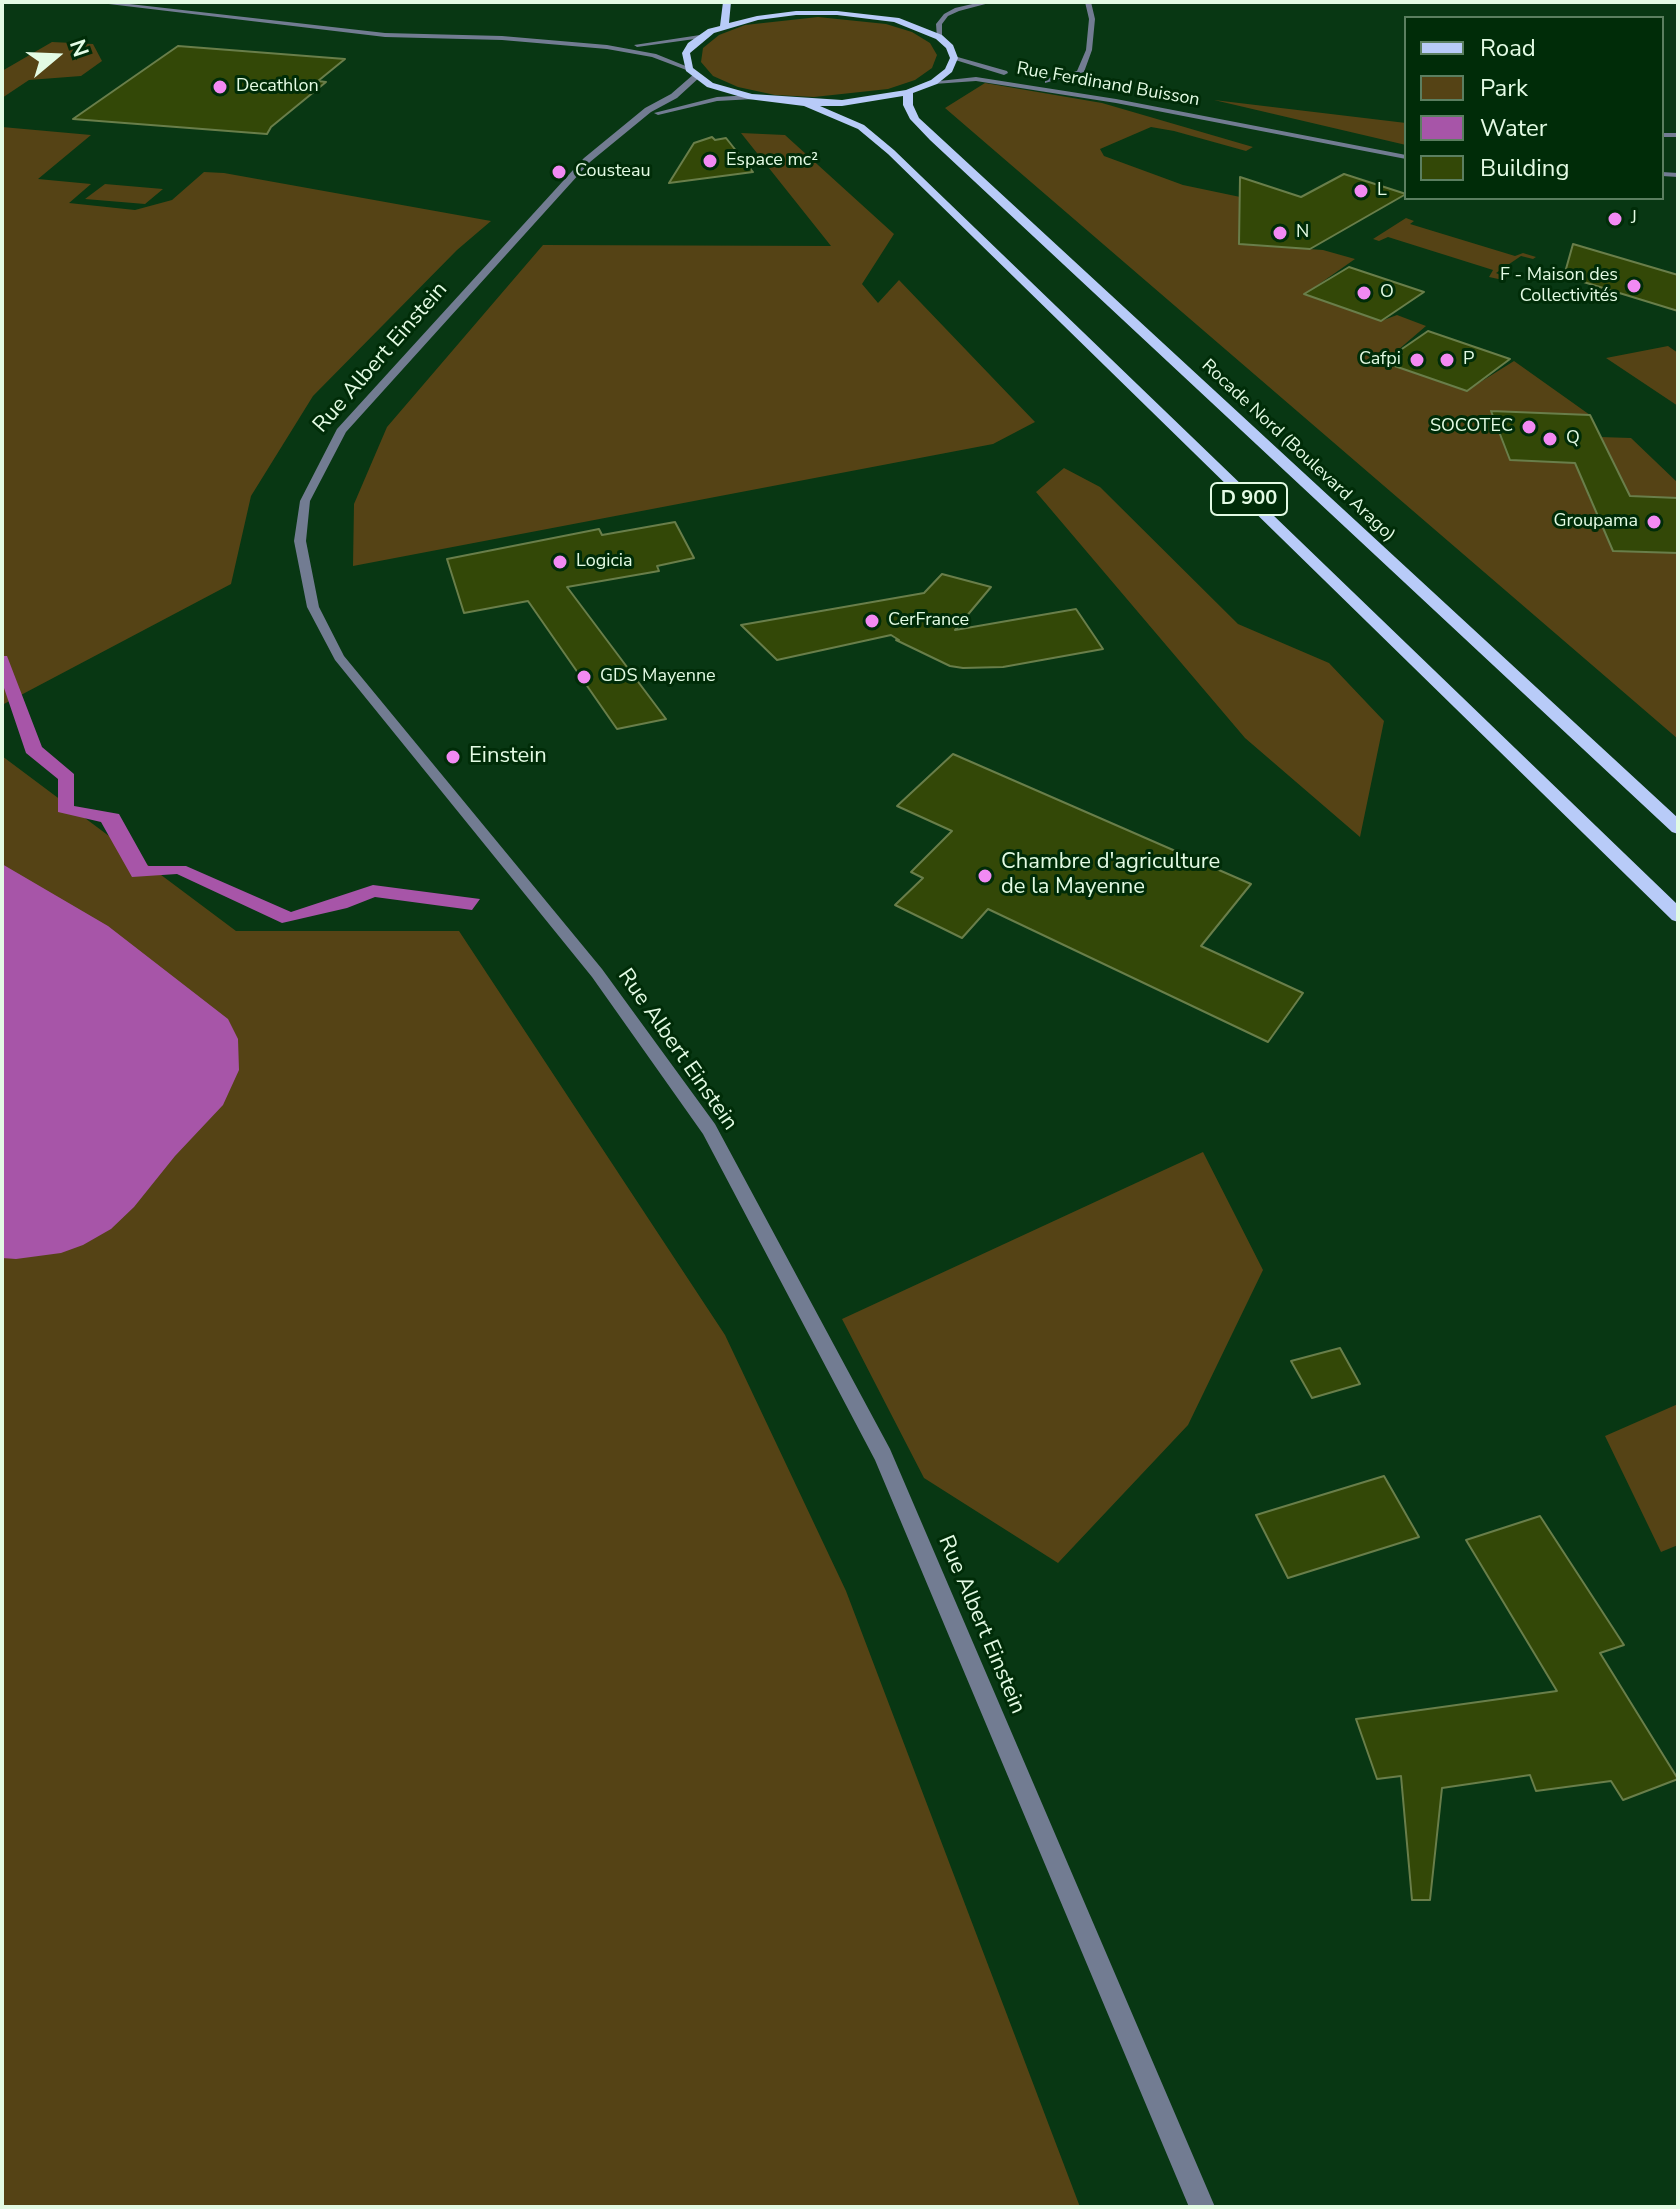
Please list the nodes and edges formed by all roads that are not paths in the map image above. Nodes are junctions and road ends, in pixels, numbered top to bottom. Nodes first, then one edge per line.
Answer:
1 (95, 2) edge
2 (727, 2) edge
3 (797, 2) edge
4 (990, 2) edge
5 (1088, 2) edge
6 (837, 13) junction
7 (724, 26) junction
8 (700, 37) junction
9 (939, 37) junction
10 (607, 47) junction
11 (954, 58) junction
12 (693, 73) junction
13 (1048, 81) junction
14 (934, 82) junction
15 (908, 92) junction
16 (751, 97) junction
17 (806, 103) junction
18 (625, 129) junction
19 (1276, 131) junction
20 (1404, 157) edge
21 (1678, 828) edge
22 (1678, 916) edge
23 (1202, 2207) edge

1 - 10 street
2 - 7 main road
3 - 6 main road
4 - 9 street
5 - 13 street
6 - 7 main road
6 - 9 main road
7 - 8 main road
8 - 10 street
8 - 12 main road
9 - 11 main road
10 - 12 street
11 - 13 street, Rue Ferdinand Buisson
11 - 14 main road
12 - 16 main road
12 - 18 street, Rue Albert Einstein
13 - 19 street, Rue Ferdinand Buisson
14 - 15 main road
14 - 19 street, Rue Ferdinand Buisson
15 - 17 main road
15 - 21 main road, Rocade Nord (Boulevard Arago) / D 900
16 - 17 main road
16 - 18 street, Rue Albert Einstein
17 - 22 main road, D 900
18 - 23 street, Rue Albert Einstein
19 - 20 street, Rue Ferdinand Buisson

